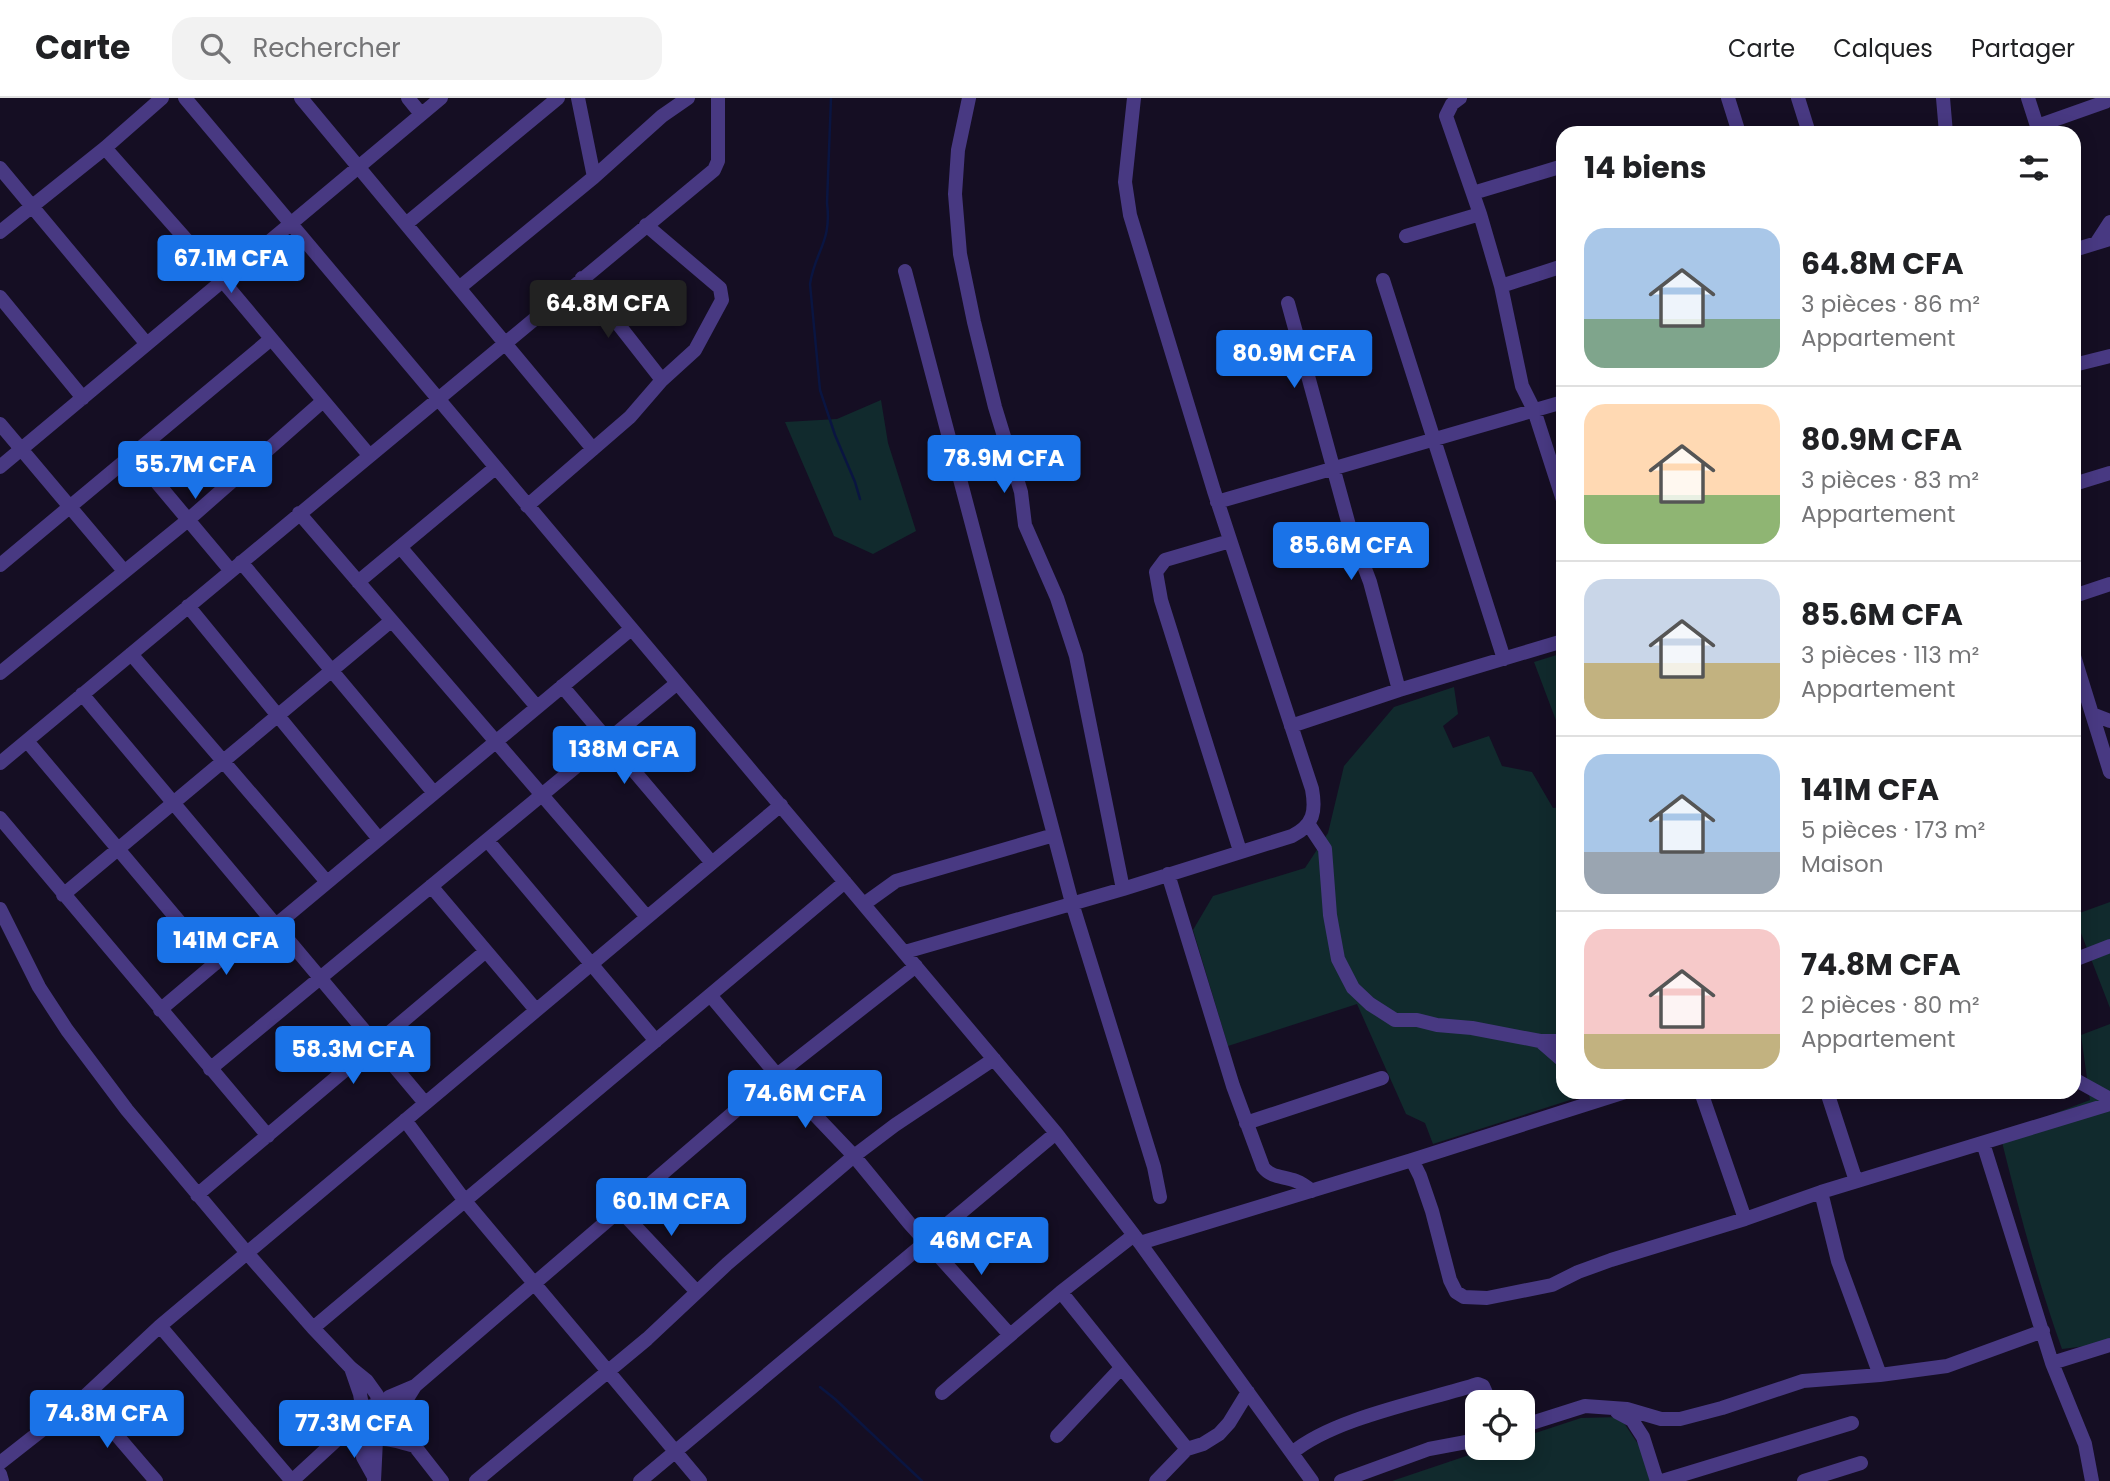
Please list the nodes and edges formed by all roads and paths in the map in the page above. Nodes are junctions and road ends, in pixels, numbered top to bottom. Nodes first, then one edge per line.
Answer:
1 (162, 98) edge
2 (185, 98) edge
3 (301, 98) edge
4 (408, 98) edge
5 (441, 98) edge
6 (558, 98) edge
7 (578, 98) edge
8 (688, 98) edge
9 (718, 98) edge
10 (969, 98) edge
11 (1134, 98) edge
12 (1460, 98) edge
13 (1728, 98) edge
14 (1798, 98) edge
15 (1943, 98) edge
16 (2028, 98) edge
17 (2104, 100) edge
18 (421, 114) junction
19 (2110, 118) edge
20 (1737, 126) edge
21 (1807, 126) edge
22 (1945, 126) edge
23 (105, 148) junction
24 (359, 167) junction
25 (0, 168) edge
26 (1556, 168) edge
27 (594, 177) junction
28 (1473, 193) junction
29 (32, 205) junction
30 (1480, 214) junction
31 (2110, 222) edge
32 (291, 223) junction
33 (406, 224) junction
34 (646, 225) junction
35 (0, 232) edge
36 (1406, 236) dead end
37 (2104, 241) edge
38 (2081, 248) edge
39 (1556, 268) edge
40 (905, 271) dead end
41 (582, 278) junction
42 (222, 280) junction
43 (1383, 280) dead end
44 (1501, 286) junction
45 (459, 289) junction
46 (0, 297) edge
47 (1288, 303) dead end
48 (271, 339) junction
49 (146, 343) junction
50 (505, 343) junction
51 (2110, 356) edge
52 (2081, 363) edge
53 (662, 380) junction
54 (83, 398) junction
55 (438, 398) junction
56 (323, 401) junction
57 (1556, 404) edge
58 (1534, 410) junction
59 (0, 424) edge
60 (1434, 440) junction
61 (22, 449) junction
62 (593, 449) junction
63 (133, 454) junction
64 (369, 455) junction
65 (0, 467) edge
66 (1334, 467) junction
67 (495, 468) junction
68 (2110, 473) edge
69 (1556, 478) edge
70 (2081, 482) edge
71 (1217, 502) junction
72 (71, 506) junction
73 (527, 506) junction
74 (299, 513) junction
75 (188, 520) junction
76 (1230, 541) junction
77 (401, 548) junction
78 (0, 565) edge
79 (236, 566) junction
80 (124, 571) junction
81 (358, 582) junction
82 (2110, 584) edge
83 (2081, 594) edge
84 (188, 606) junction
85 (391, 621) junction
86 (631, 629) junction
87 (1556, 643) edge
88 (131, 653) junction
89 (1504, 659) junction
90 (331, 670) junction
91 (0, 673) edge
92 (676, 684) junction
93 (562, 686) junction
94 (1399, 690) junction
95 (82, 694) junction
96 (2081, 703) edge
97 (537, 707) junction
98 (2091, 714) junction
99 (277, 715) junction
100 (2110, 721) edge
101 (1291, 726) junction
102 (608, 740) junction
103 (27, 741) junction
104 (496, 741) junction
105 (223, 761) junction
106 (0, 763) edge
107 (2110, 772) edge
108 (434, 793) junction
109 (542, 795) junction
110 (173, 803) junction
111 (781, 805) junction
112 (0, 818) edge
113 (1309, 825) junction
114 (1054, 835) junction
115 (379, 839) junction
116 (487, 840) junction
117 (118, 849) junction
118 (1240, 851) junction
119 (712, 863) junction
120 (1168, 874) junction
121 (327, 882) junction
122 (845, 882) junction
123 (431, 886) junction
124 (1123, 889) junction
125 (63, 895) junction
126 (864, 904) junction
127 (1072, 904) junction
128 (0, 909) edge
129 (647, 917) junction
130 (273, 921) junction
131 (2110, 946) edge
132 (486, 951) junction
133 (905, 952) junction
134 (2081, 957) edge
135 (215, 964) junction
136 (592, 964) junction
137 (916, 966) junction
138 (320, 978) junction
139 (710, 995) junction
140 (160, 1010) junction
141 (536, 1010) junction
142 (656, 1041) junction
143 (1540, 1041) junction
144 (1556, 1041) edge
145 (376, 1044) junction
146 (1556, 1055) edge
147 (993, 1059) junction
148 (210, 1069) junction
149 (777, 1075) junction
150 (1382, 1078) dead end
151 (2081, 1083) edge
152 (1585, 1099) edge
153 (1703, 1099) edge
154 (1829, 1099) edge
155 (2110, 1101) edge
156 (425, 1103) junction
157 (405, 1120) junction
158 (1246, 1123) junction
159 (1056, 1133) junction
160 (268, 1136) junction
161 (1983, 1143) junction
162 (855, 1156) junction
163 (1412, 1160) junction
164 (1856, 1181) junction
165 (1312, 1191) junction
166 (1821, 1192) junction
167 (197, 1195) junction
168 (1160, 1197) dead end
169 (465, 1201) junction
170 (619, 1209) junction
171 (1745, 1219) junction
172 (1137, 1239) junction
173 (926, 1241) junction
174 (247, 1253) junction
175 (534, 1283) junction
176 (697, 1292) junction
177 (1061, 1292) junction
178 (160, 1326) junction
179 (313, 1328) junction
180 (2043, 1331) junction
181 (1010, 1335) junction
182 (2110, 1345) edge
183 (2052, 1363) junction
184 (351, 1368) junction
185 (1121, 1368) junction
186 (607, 1371) junction
187 (1880, 1375) junction
188 (1485, 1390) edge
189 (1248, 1392) junction
190 (942, 1393) dead end
191 (84, 1397) junction
192 (1610, 1408) junction
193 (385, 1414) junction
194 (360, 1416) junction
195 (1535, 1422) edge
196 (1852, 1423) dead end
197 (1057, 1436) dead end
198 (371, 1437) junction
199 (1465, 1442) edge
200 (331, 1446) junction
201 (416, 1446) junction
202 (1186, 1449) junction
203 (675, 1451) junction
204 (1292, 1453) junction
205 (0, 1463) edge
206 (1861, 1464) dead end
207 (0, 1475) edge
208 (374, 1478) edge
209 (2, 1481) edge
210 (156, 1481) edge
211 (292, 1481) edge
212 (442, 1481) edge
213 (476, 1481) edge
214 (640, 1481) edge
215 (700, 1481) edge
216 (1156, 1481) edge
217 (1312, 1481) edge
218 (1341, 1481) edge
219 (1660, 1481) edge
220 (1804, 1481) edge
221 (2092, 1481) edge

1 - 23 street
2 - 32 street
3 - 24 street
4 - 18 street
5 - 18 street
6 - 33 street
7 - 27 street
8 - 27 street
9 - 34 street
10 - 124 street
11 - 71 street
12 - 28 street
13 - 20 street
14 - 21 street
15 - 22 street
16 - 17 street
17 - 19 street
18 - 24 street
23 - 29 street
23 - 42 street
24 - 32 street
24 - 33 street
25 - 29 street
26 - 28 street
27 - 45 street
28 - 30 street
29 - 35 street
29 - 49 street
30 - 36 street
30 - 44 street
31 - 37 street
32 - 42 street
32 - 55 street
33 - 45 street
34 - 41 street
34 - 53 street
37 - 38 street
39 - 44 street
40 - 114 street
41 - 50 street
41 - 53 street
42 - 48 street
42 - 49 street
43 - 60 street
44 - 58 street
45 - 50 street
46 - 54 street
47 - 66 street
48 - 56 street
48 - 63 street
49 - 54 street
50 - 55 street
50 - 62 street
51 - 52 street
53 - 62 street
54 - 61 street
55 - 64 street
55 - 67 street
56 - 64 street
56 - 75 street
57 - 58 street
58 - 60 street
58 - 69 street
59 - 61 street
60 - 66 street
60 - 89 street
61 - 65 street
61 - 72 street
62 - 73 street
63 - 72 street
63 - 75 street
64 - 74 street
66 - 71 street
66 - 94 street
67 - 73 street
67 - 77 street
68 - 70 street
71 - 76 street
72 - 78 street
72 - 80 street
73 - 86 street
74 - 79 street
74 - 81 street
75 - 79 street
75 - 80 street
76 - 101 street
76 - 118 street
77 - 81 street
77 - 97 street
79 - 84 street
79 - 90 street
80 - 91 street
81 - 85 street
82 - 83 street
84 - 88 street
84 - 99 street
85 - 90 street
85 - 104 street
86 - 92 street
86 - 93 street
87 - 89 street
88 - 95 street
88 - 105 street
89 - 94 street
90 - 99 street
90 - 108 street
92 - 102 street
92 - 111 street
93 - 97 street
93 - 102 street
94 - 101 street
95 - 103 street
95 - 110 street
96 - 98 street
97 - 104 street
98 - 100 street
98 - 107 street
99 - 105 street
99 - 115 street
101 - 113 street
102 - 109 street
102 - 119 street
103 - 106 street
103 - 117 street
104 - 108 street
104 - 109 street
105 - 110 street
105 - 121 street
108 - 115 street
109 - 116 street
109 - 129 street
110 - 117 street
110 - 130 street
111 - 119 street
111 - 122 street
112 - 125 street
113 - 118 street
113 - 143 street
114 - 126 street
114 - 127 street
115 - 121 street
116 - 123 street
116 - 136 street
117 - 125 street
117 - 135 street
118 - 120 street
119 - 129 street
120 - 124 street
120 - 158 street
121 - 130 street
122 - 126 street
122 - 139 street
123 - 132 street
123 - 138 street
124 - 127 street
125 - 140 street
126 - 133 street
127 - 133 street
127 - 168 street
128 - 167 street
129 - 136 street
130 - 135 street
130 - 138 street
131 - 134 street
132 - 141 street
132 - 145 street
133 - 137 street
135 - 140 street
136 - 141 street
136 - 142 street
137 - 147 street
137 - 149 street
138 - 145 street
138 - 148 street
139 - 142 street
139 - 149 street
140 - 148 street
141 - 156 street
142 - 169 street
143 - 144 street
143 - 146 street
145 - 156 street
145 - 160 street
147 - 159 street
147 - 162 street
148 - 160 street
149 - 162 street
149 - 170 street
150 - 158 street
151 - 155 street
152 - 163 street
153 - 171 street
154 - 164 street
155 - 161 street
156 - 157 street
157 - 169 street
157 - 174 street
158 - 165 street
159 - 172 street
159 - 173 street
160 - 167 street
161 - 164 street
161 - 180 street
162 - 173 street
162 - 176 street
163 - 165 street
163 - 171 street
164 - 166 street
165 - 172 street
166 - 171 street
166 - 187 street
167 - 174 street
169 - 175 street
169 - 179 street
170 - 175 street
170 - 176 street
172 - 177 street
172 - 189 street
173 - 181 street
173 - 203 street
174 - 178 street
174 - 179 street
175 - 186 street
175 - 193 street
176 - 186 street
177 - 181 street
177 - 185 street
178 - 191 street
178 - 211 street
179 - 184 street
180 - 183 street
180 - 187 street
181 - 190 street
182 - 183 street
183 - 221 street
184 - 193 street
184 - 194 street
185 - 197 street
185 - 202 street
186 - 203 street
186 - 213 street
187 - 192 street
188 - 204 street
189 - 202 street
189 - 204 street
191 - 205 street
191 - 210 street
192 - 195 street
192 - 219 street
193 - 194 street
193 - 198 street
193 - 201 street
194 - 198 street
194 - 200 street
196 - 219 street
198 - 200 street
198 - 201 street
198 - 208 street
199 - 218 street
200 - 211 street
201 - 212 street
202 - 216 street
203 - 214 street
203 - 215 street
204 - 217 street
206 - 220 street
207 - 209 street

